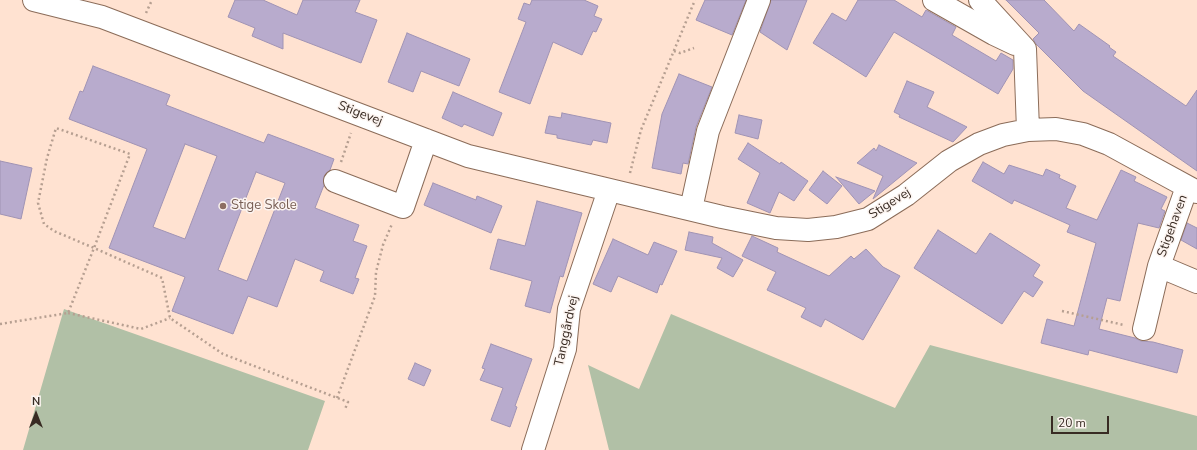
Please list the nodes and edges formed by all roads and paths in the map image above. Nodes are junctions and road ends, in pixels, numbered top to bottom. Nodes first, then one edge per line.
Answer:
1 (34, 0) edge
2 (695, 0) edge
3 (760, 0) edge
4 (934, 0) edge
5 (980, 0) edge
6 (694, 48) dead end
7 (1025, 49) junction
8 (674, 51) junction
9 (357, 113) junction
10 (1028, 130) junction
11 (426, 140) junction
12 (335, 181) joint
13 (1192, 190) edge
14 (618, 192) junction
15 (400, 206) junction
16 (691, 209) junction
17 (94, 248) junction
18 (1159, 266) junction
19 (1197, 282) edge
20 (1062, 311) dead end
21 (68, 312) junction
22 (170, 318) junction
23 (0, 324) edge
24 (1144, 329) joint
25 (337, 398) junction
26 (345, 409) dead end
27 (533, 450) edge

1 - 9 street, Stigevej
2 - 8 path
3 - 16 street
4 - 7 street
5 - 7 street
6 - 8 path
7 - 10 street
8 - 14 path
9 - 11 street, Stigevej
9 - 12 path
10 - 13 street, Stigevej
10 - 16 street, Stigevej
11 - 14 street, Stigevej
11 - 15 street
12 - 15 street
13 - 18 street, Stigehaven
14 - 16 street, Stigevej
14 - 27 street, Tanggårdvej
15 - 25 path
17 - 17 path
17 - 21 path
17 - 22 path
18 - 19 street, Stigehaven
18 - 24 street, Stigehaven
20 - 24 path
21 - 22 path
21 - 23 path
22 - 25 path
25 - 26 path

